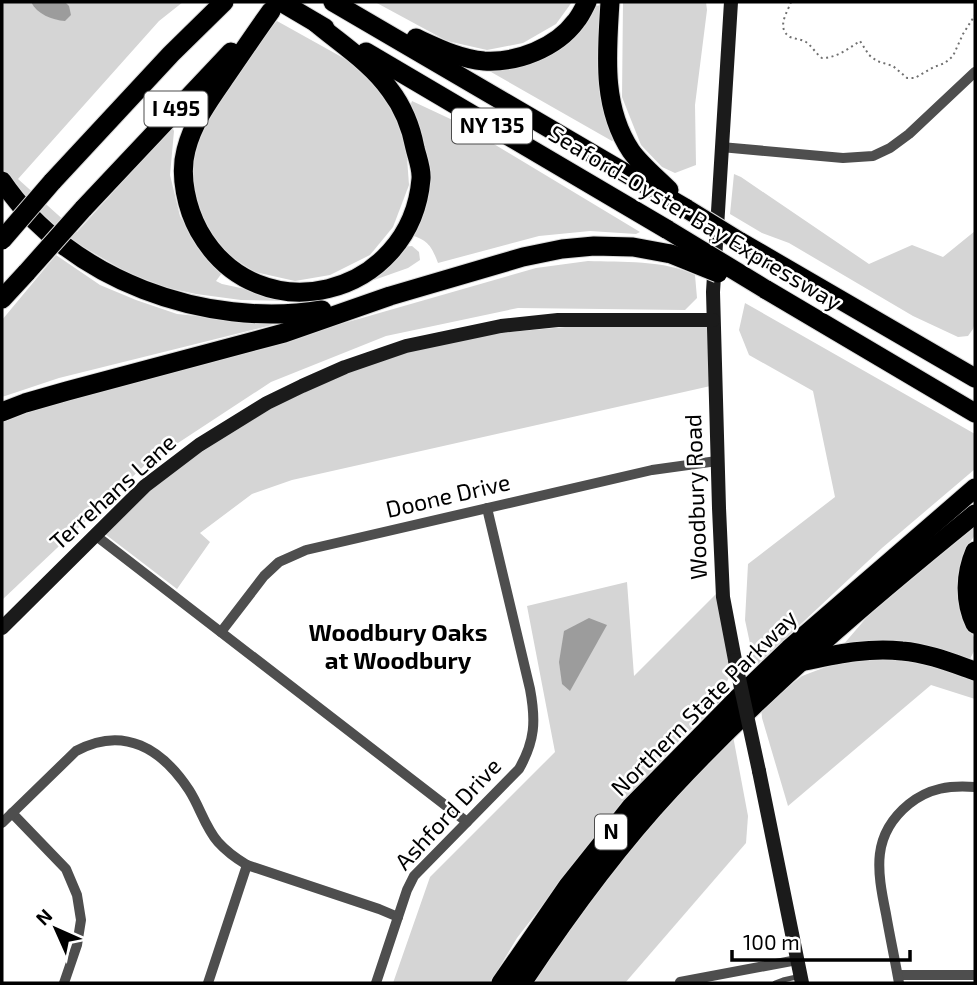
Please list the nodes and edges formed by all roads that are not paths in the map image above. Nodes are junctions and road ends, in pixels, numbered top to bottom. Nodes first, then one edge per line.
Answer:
1 (224, 2) edge
2 (334, 2) edge
3 (587, 2) edge
4 (610, 2) edge
5 (731, 2) edge
6 (277, 5) edge
7 (316, 23) junction
8 (975, 72) edge
9 (721, 147) junction
10 (2, 181) edge
11 (687, 209) junction
12 (2, 240) edge
13 (765, 294) junction
14 (390, 296) junction
15 (2, 299) edge
16 (713, 320) junction
17 (975, 378) edge
18 (2, 412) edge
19 (975, 413) edge
20 (717, 461) junction
21 (975, 488) edge
22 (488, 508) junction
23 (975, 513) edge
24 (95, 535) junction
25 (975, 551) edge
26 (975, 624) edge
27 (2, 628) edge
28 (221, 632) junction
29 (799, 662) junction
30 (975, 671) edge
31 (975, 787) edge
32 (12, 813) junction
33 (467, 822) junction
34 (2, 823) edge
35 (247, 865) junction
36 (398, 917) junction
37 (797, 960) junction
38 (975, 975) edge
39 (899, 979) edge
40 (801, 980) edge
41 (680, 982) edge
42 (64, 983) edge
43 (208, 983) edge
44 (376, 983) edge
45 (501, 983) edge
46 (522, 983) edge
47 (775, 983) edge

1 - 12 highway, I 495, bridge
2 - 3 highway
2 - 11 highway, Seaford-Oyster Bay Expressway / NY 135
4 - 11 highway
5 - 9 main road, Woodbury Road
6 - 7 highway, Seaford-Oyster Bay Expressway / NY 135
6 - 7 highway
6 - 15 highway, I 495, bridge
7 - 13 highway, Seaford-Oyster Bay Expressway / NY 135, bridge
8 - 9 street
9 - 16 main road, Woodbury Road
10 - 14 highway
11 - 17 highway, Seaford-Oyster Bay Expressway / NY 135, bridge
13 - 14 highway, bridge
13 - 19 highway
14 - 18 highway
16 - 20 main road, Woodbury Road
16 - 24 main road, Terrehans Lane
20 - 22 street, Doone Drive
20 - 37 main road, Woodbury Road, bridge
21 - 45 highway, Northern State Parkway / N
22 - 28 street, Doone Drive
22 - 33 street, Ashford Drive
23 - 29 highway, Northern State Parkway / N
24 - 27 main road, Terrehans Lane
24 - 28 street
25 - 26 highway
28 - 33 street
29 - 30 highway
29 - 46 highway, Northern State Parkway / N
31 - 39 street
32 - 34 street
32 - 35 street
32 - 42 street
33 - 36 street, Ashford Drive
35 - 36 street
35 - 43 street
36 - 44 street, Ashford Drive
37 - 40 main road, Woodbury Road
37 - 41 street
38 - 39 street
40 - 47 lane

